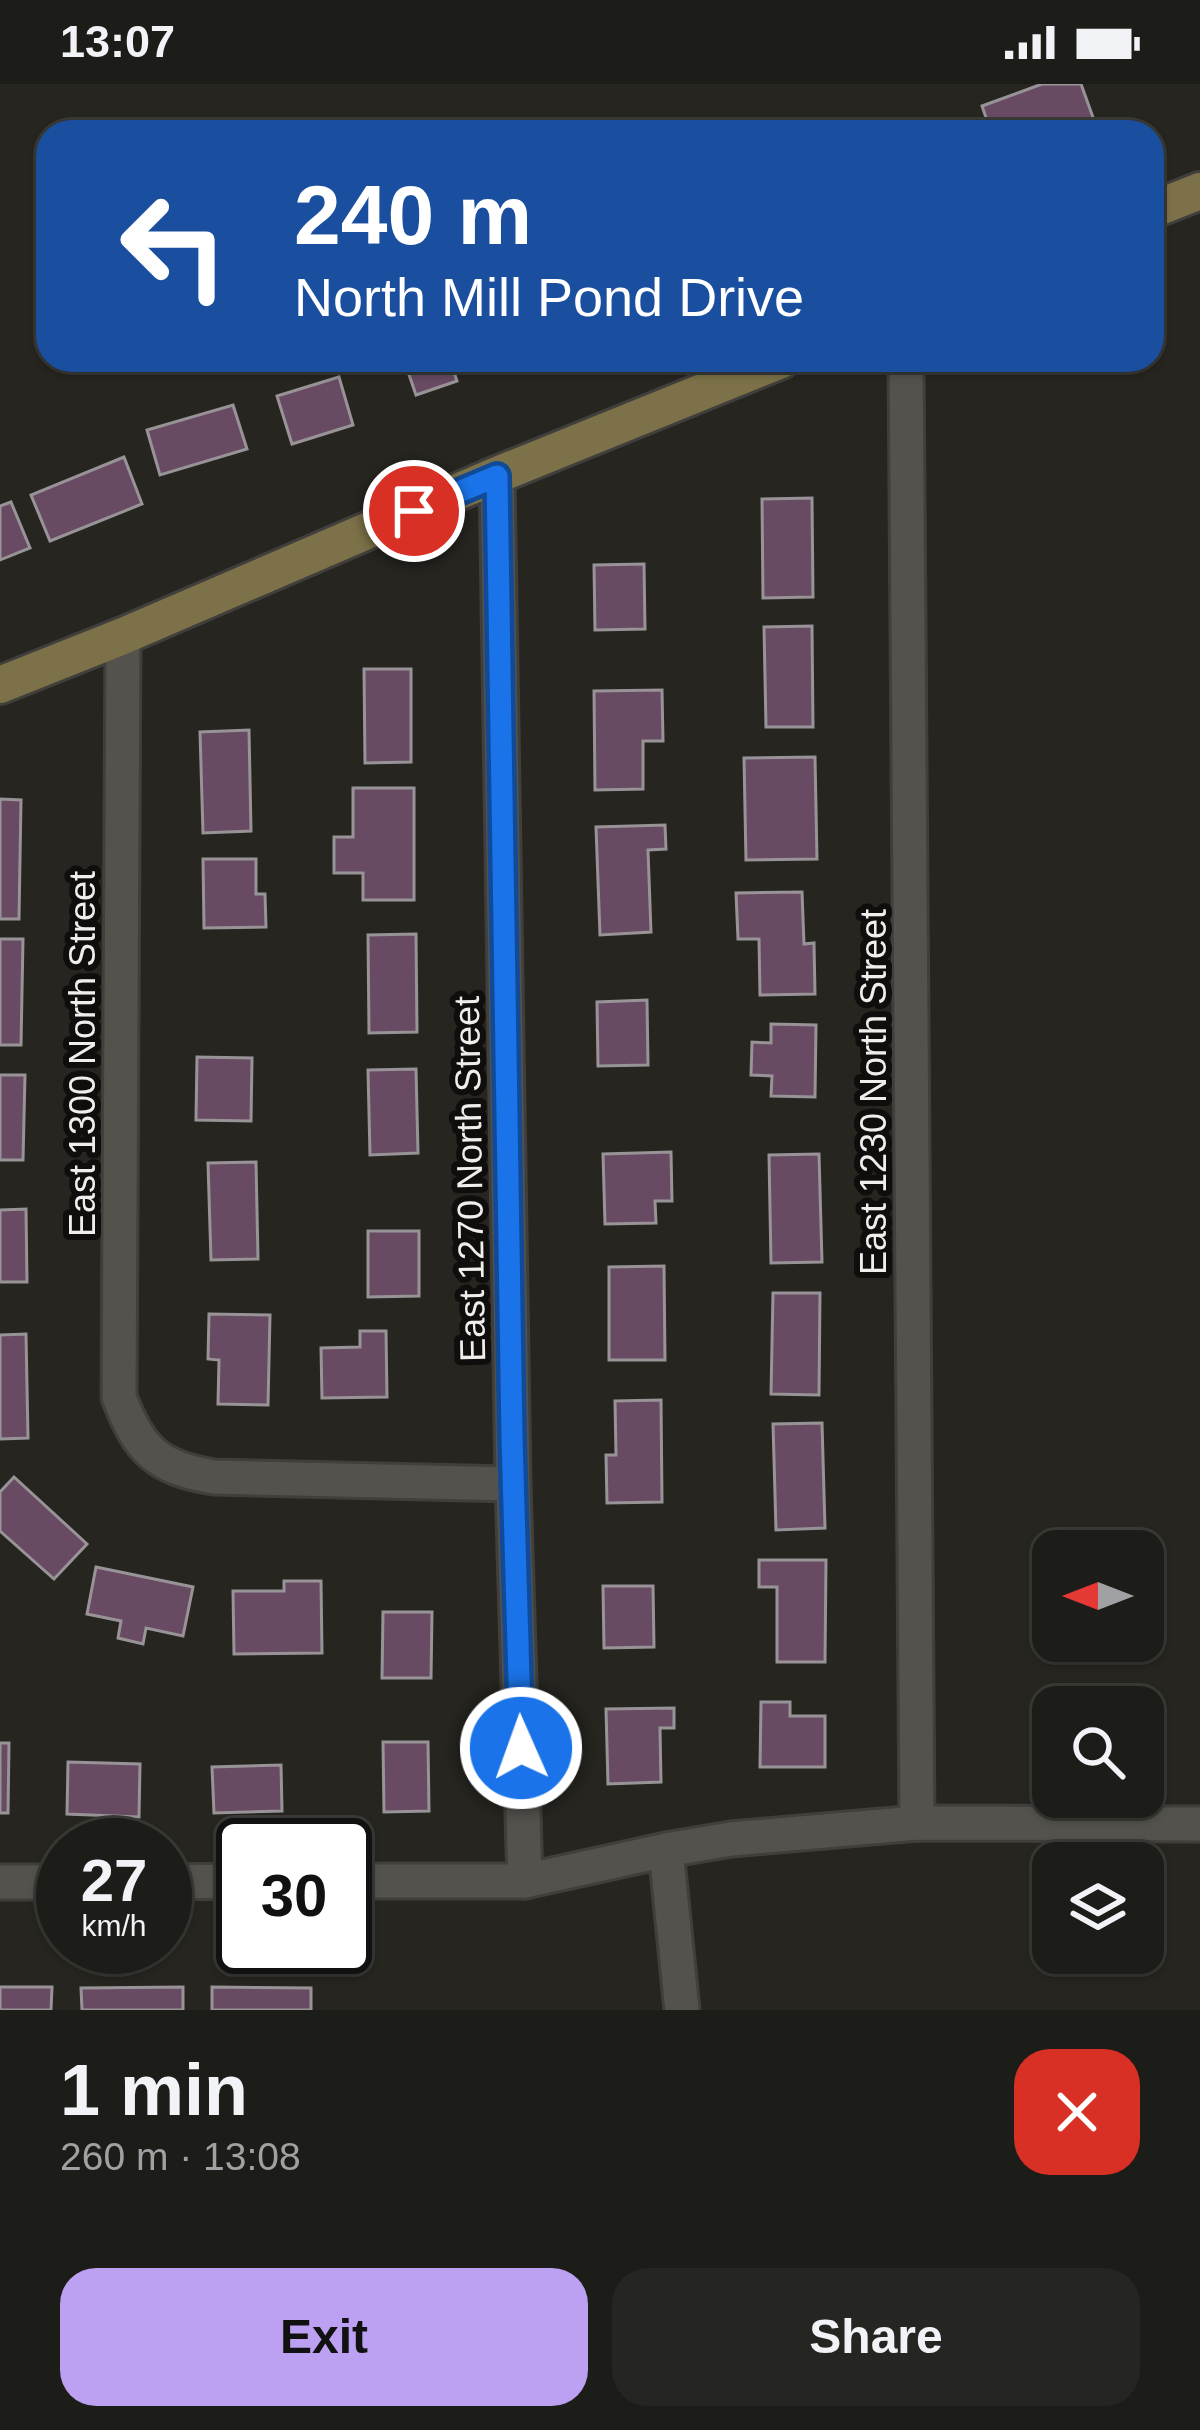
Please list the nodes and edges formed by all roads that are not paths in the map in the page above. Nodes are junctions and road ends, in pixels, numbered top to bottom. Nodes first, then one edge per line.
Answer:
1 (1200, 191) edge
2 (1164, 205) edge
3 (752, 372) edge
4 (906, 372) edge
5 (497, 476) junction
6 (123, 636) junction
7 (0, 685) edge
8 (513, 1484) junction
9 (917, 1823) junction
10 (1200, 1824) edge
11 (666, 1850) junction
12 (372, 1881) edge
13 (526, 1881) junction
14 (0, 1882) edge
15 (36, 1882) edge
16 (682, 2010) edge

1 - 2 main road
3 - 5 main road
4 - 9 street, East 1230 North Street
5 - 6 main road
5 - 8 street, East 1270 North Street
6 - 7 main road
6 - 8 street, East 1300 North Street
8 - 13 street, East 1270 North Street
9 - 10 street
9 - 11 street
11 - 13 street
11 - 16 street
12 - 13 street
14 - 15 street

